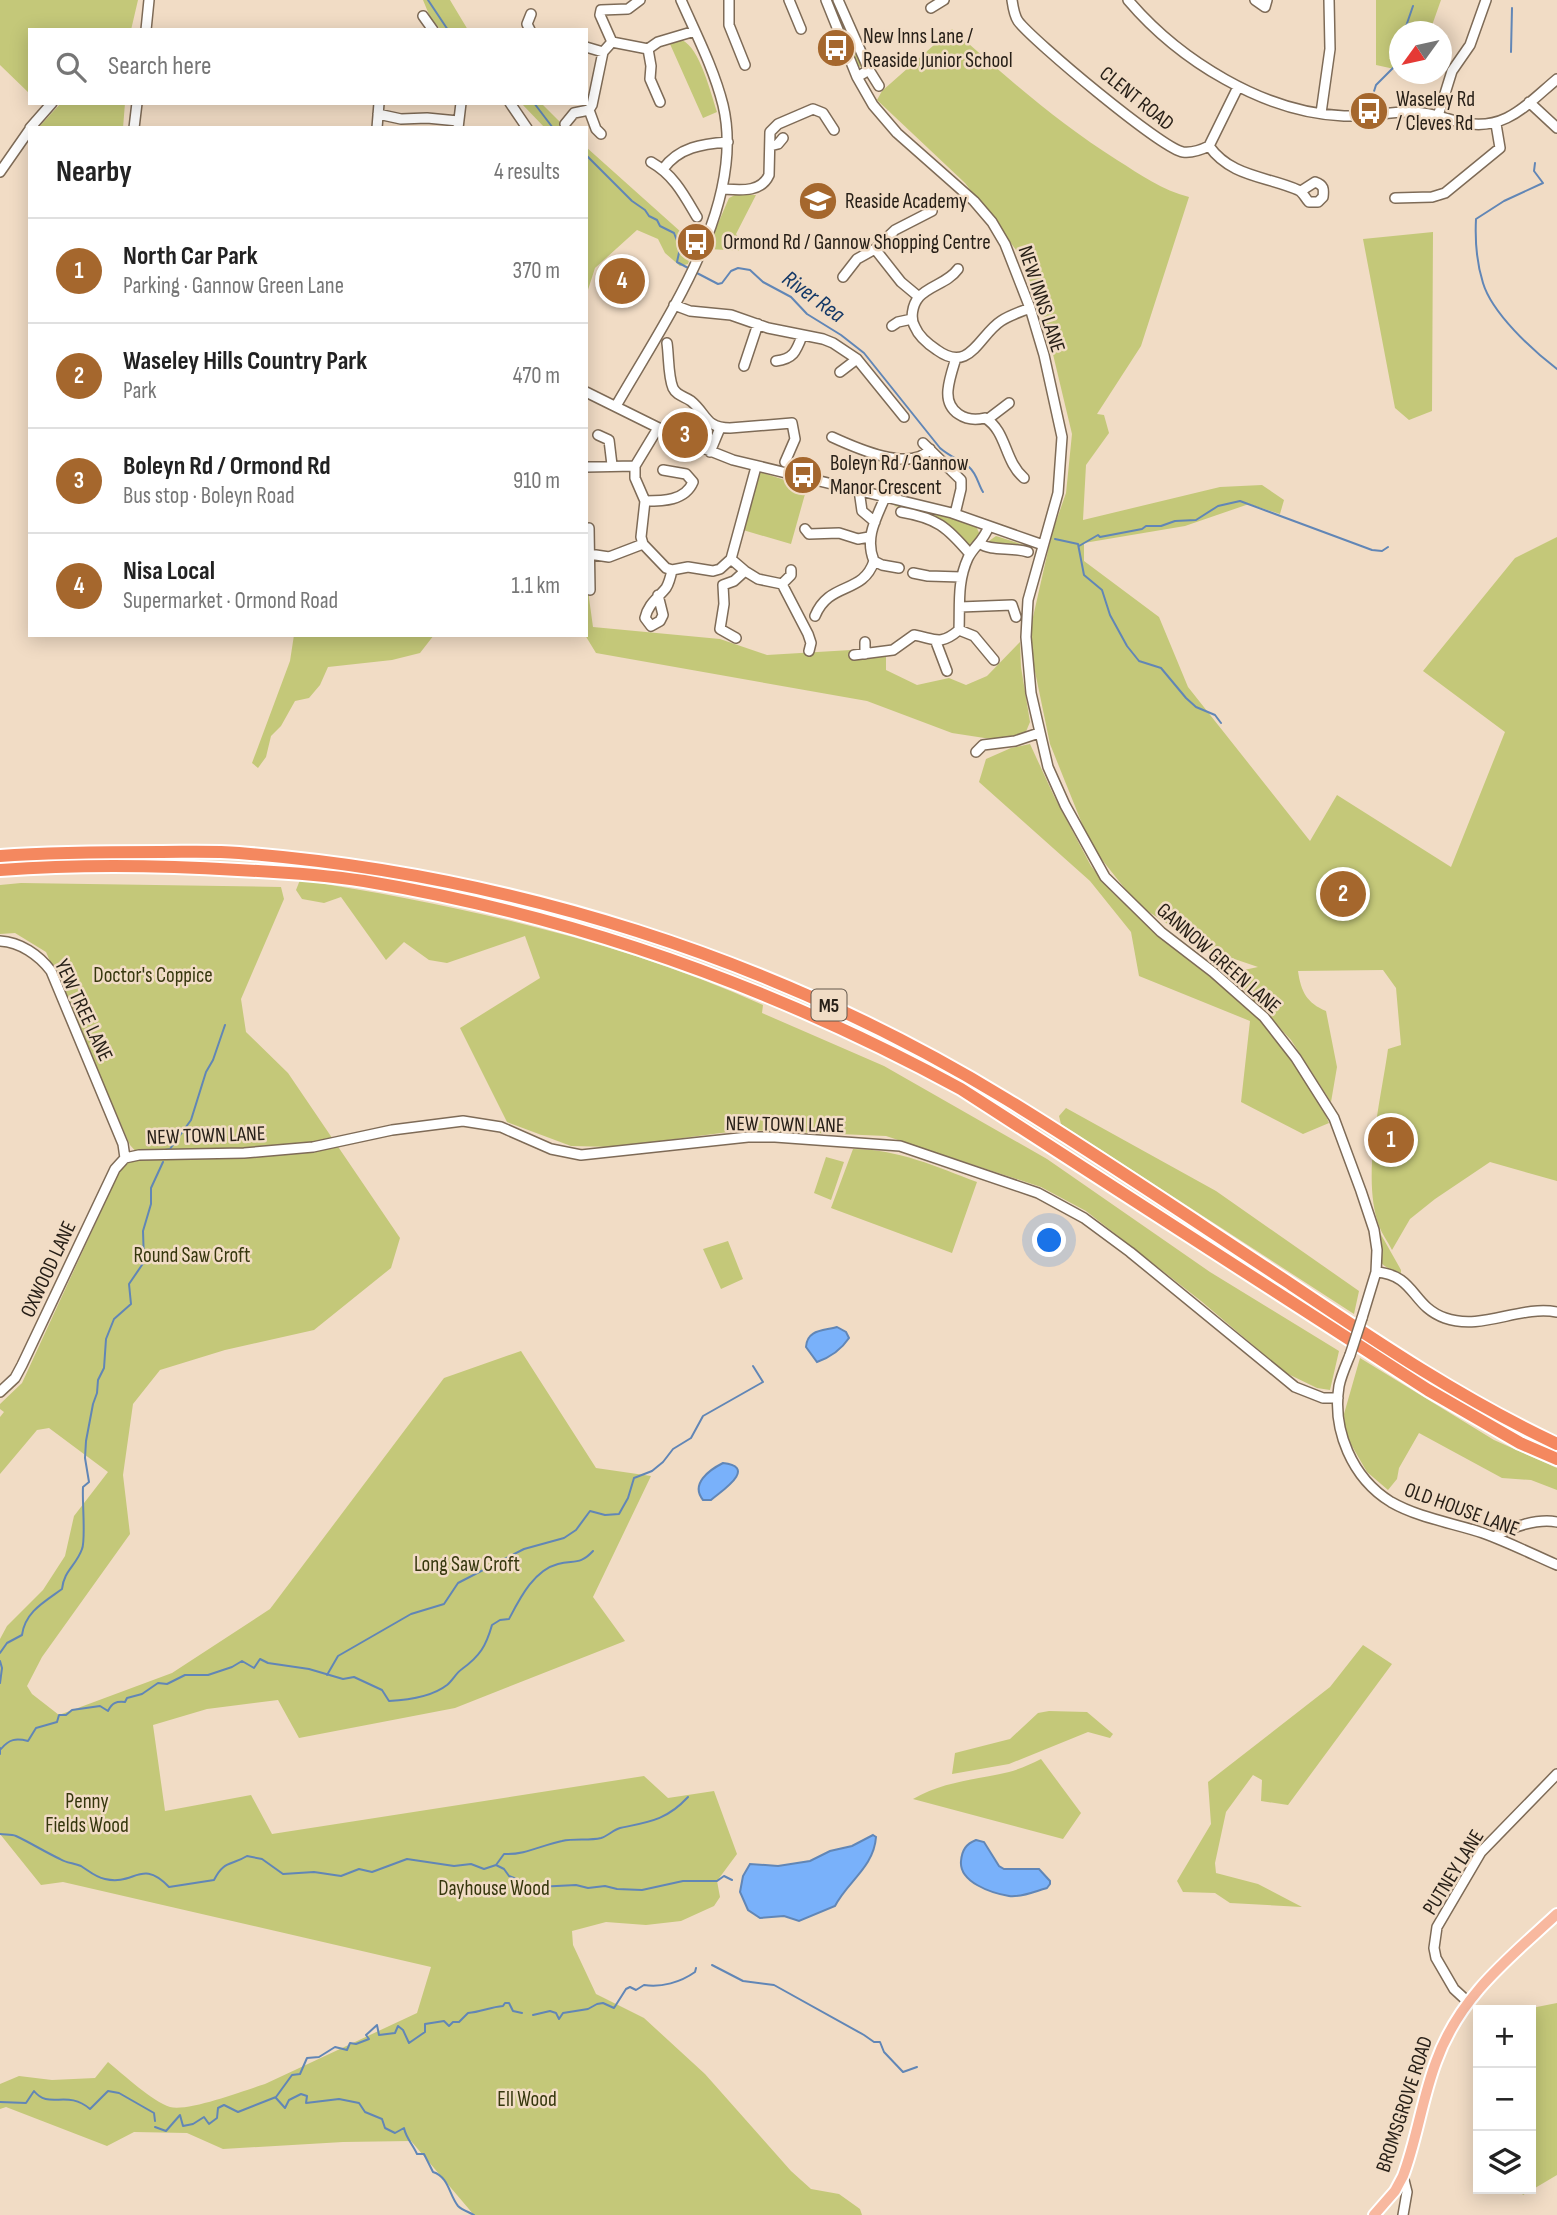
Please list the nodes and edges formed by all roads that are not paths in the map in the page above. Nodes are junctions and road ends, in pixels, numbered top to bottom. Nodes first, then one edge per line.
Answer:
1 (149, 0) edge
2 (640, 0) edge
3 (681, 0) edge
4 (729, 0) edge
5 (789, 0) edge
6 (826, 0) edge
7 (838, 0) edge
8 (1012, 0) edge
9 (1255, 0) edge
10 (1267, 0) edge
11 (1329, 0) edge
12 (1486, 0) edge
13 (1132, 1) edge
14 (531, 14) dead end
15 (423, 16) dead end
16 (146, 28) edge
17 (432, 28) edge
18 (529, 28) edge
19 (801, 29) dead end
20 (695, 31) junction
21 (612, 42) junction
22 (588, 48) edge
23 (648, 49) junction
24 (603, 52) junction
25 (745, 65) dead end
26 (869, 70) junction
27 (857, 77) junction
28 (1557, 79) edge
29 (878, 86) dead end
30 (1238, 87) junction
31 (660, 102) dead end
32 (1529, 102) junction
33 (50, 105) edge
34 (137, 105) edge
35 (379, 105) edge
36 (461, 105) edge
37 (511, 105) edge
38 (589, 110) junction
39 (1321, 113) junction
40 (378, 114) junction
41 (1438, 116) junction
42 (565, 124) dead end
43 (1496, 124) junction
44 (458, 125) edge
45 (32, 126) edge
46 (134, 126) edge
47 (376, 126) edge
48 (526, 126) edge
49 (1557, 128) edge
50 (834, 130) dead end
51 (28, 131) edge
52 (601, 134) dead end
53 (783, 138) dead end
54 (728, 142) junction
55 (770, 146) junction
56 (1209, 146) junction
57 (651, 162) dead end
58 (663, 169) junction
59 (0, 172) edge
60 (723, 188) junction
61 (1301, 191) dead end
62 (1395, 198) dead end
63 (926, 210) dead end
64 (697, 217) dead end
65 (875, 249) junction
66 (958, 269) dead end
67 (847, 276) dead end
68 (919, 298) junction
69 (674, 305) junction
70 (1030, 308) junction
71 (912, 319) junction
72 (758, 324) junction
73 (892, 326) dead end
74 (802, 336) junction
75 (667, 343) dead end
76 (956, 358) junction
77 (857, 359) junction
78 (776, 361) dead end
79 (744, 366) dead end
80 (840, 372) dead end
81 (588, 393) edge
82 (1009, 403) dead end
83 (616, 406) junction
84 (904, 417) dead end
85 (988, 419) junction
86 (658, 428) junction
87 (720, 428) junction
88 (598, 435) dead end
89 (832, 437) dead end
90 (710, 452) junction
91 (785, 462) dead end
92 (612, 465) junction
93 (588, 467) edge
94 (635, 467) junction
95 (756, 467) junction
96 (663, 470) dead end
97 (1021, 472) dead end
98 (859, 490) junction
99 (886, 495) junction
100 (645, 501) junction
101 (901, 512) dead end
102 (955, 514) junction
103 (875, 522) junction
104 (989, 526) junction
105 (589, 528) dead end
106 (805, 530) dead end
107 (869, 537) junction
108 (643, 544) junction
109 (981, 544) junction
110 (1042, 545) junction
111 (1028, 552) dead end
112 (589, 554) junction
113 (970, 554) junction
114 (731, 559) junction
115 (874, 561) junction
116 (899, 568) dead end
117 (672, 570) junction
118 (791, 570) dead end
119 (745, 571) junction
120 (913, 573) dead end
121 (961, 577) junction
122 (782, 584) junction
123 (590, 590) dead end
124 (658, 594) dead end
125 (960, 607) junction
126 (815, 616) dead end
127 (1016, 617) dead end
128 (960, 630) junction
129 (736, 638) dead end
130 (864, 642) dead end
131 (936, 642) junction
132 (809, 651) dead end
133 (865, 654) junction
134 (854, 655) dead end
135 (994, 660) dead end
136 (947, 671) dead end
137 (1039, 733) junction
138 (976, 752) dead end
139 (0, 856) edge
140 (0, 870) edge
141 (0, 942) edge
142 (125, 1158) junction
143 (1376, 1272) junction
144 (1557, 1312) edge
145 (0, 1392) edge
146 (1338, 1398) junction
147 (1557, 1444) edge
148 (1557, 1459) edge
149 (1557, 1522) edge
150 (1494, 1537) junction
151 (1557, 1565) edge
152 (1557, 1774) edge
153 (1557, 1914) edge
154 (1467, 2001) junction
155 (1403, 2176) junction
156 (1374, 2215) edge
157 (1403, 2215) edge

1 - 16 street
2 - 21 street
3 - 20 street
4 - 25 street
5 - 19 street
6 - 27 street, NEW INNS LANE
7 - 26 street
8 - 56 street, CLENT ROAD
9 - 10 street
11 - 39 street
12 - 41 street
13 - 30 street
14 - 18 street
15 - 17 street
20 - 23 street
20 - 54 street
21 - 23 street
21 - 24 street
22 - 24 street
23 - 31 street
24 - 38 street
26 - 27 street
26 - 29 street
27 - 70 street, NEW INNS LANE
28 - 32 street
30 - 39 street
30 - 56 street
32 - 43 street
32 - 49 street
33 - 45 street
34 - 46 street
35 - 40 street
36 - 44 street
37 - 48 street
38 - 42 street
38 - 52 street
39 - 41 street
40 - 44 street
40 - 47 street
41 - 43 street
43 - 62 street
50 - 55 street
51 - 59 street
53 - 55 street
54 - 58 street
54 - 60 street
55 - 60 street
56 - 61 street
57 - 58 street
58 - 64 street
60 - 69 street
63 - 65 street
65 - 67 street
65 - 68 street
66 - 68 street
68 - 71 street
69 - 72 street
69 - 83 street
70 - 76 street
70 - 110 street, NEW INNS LANE
71 - 73 street
71 - 76 street
72 - 74 street
72 - 79 street
74 - 77 street
74 - 78 street
75 - 87 street
76 - 85 street
77 - 80 street
77 - 84 street
81 - 83 street
82 - 85 street
83 - 86 street
85 - 97 street
86 - 90 street
86 - 94 street
87 - 90 street
87 - 91 street
88 - 92 street
89 - 102 street
90 - 95 street
92 - 93 street
92 - 94 street
94 - 100 street
95 - 98 street
95 - 114 street
96 - 100 street
98 - 99 street
98 - 103 street
99 - 102 street
99 - 103 street
100 - 108 street
101 - 113 street
102 - 104 street
103 - 107 street
104 - 109 street
104 - 110 street
105 - 112 street
106 - 107 street
107 - 115 street
108 - 112 street
108 - 117 street
109 - 111 street
109 - 113 street
110 - 137 street, GANNOW GREEN LANE
112 - 123 street
113 - 121 street
114 - 117 street
114 - 119 street
115 - 116 street
115 - 126 street
117 - 124 street
118 - 122 street
119 - 122 street
119 - 129 street
120 - 121 street
121 - 125 street
122 - 132 street
125 - 127 street
125 - 128 street
128 - 131 street
128 - 135 street
130 - 133 street
131 - 133 street
131 - 136 street
133 - 134 street
137 - 138 street
137 - 143 street, GANNOW GREEN LANE
139 - 147 highway, M5
140 - 148 highway, M5
141 - 142 street, YEW TREE LANE
142 - 145 street, OXWOOD LANE
142 - 146 street, NEW TOWN LANE
143 - 144 street
143 - 146 street, GANNOW GREEN LANE, bridge
146 - 150 street, OLD HOUSE LANE
149 - 150 street
150 - 151 street, OLD HOUSE LANE
152 - 154 street, PUTNEY LANE
153 - 154 main road, BROMSGROVE ROAD
154 - 155 main road, BROMSGROVE ROAD
155 - 156 main road, BROMSGROVE ROAD
155 - 157 street

